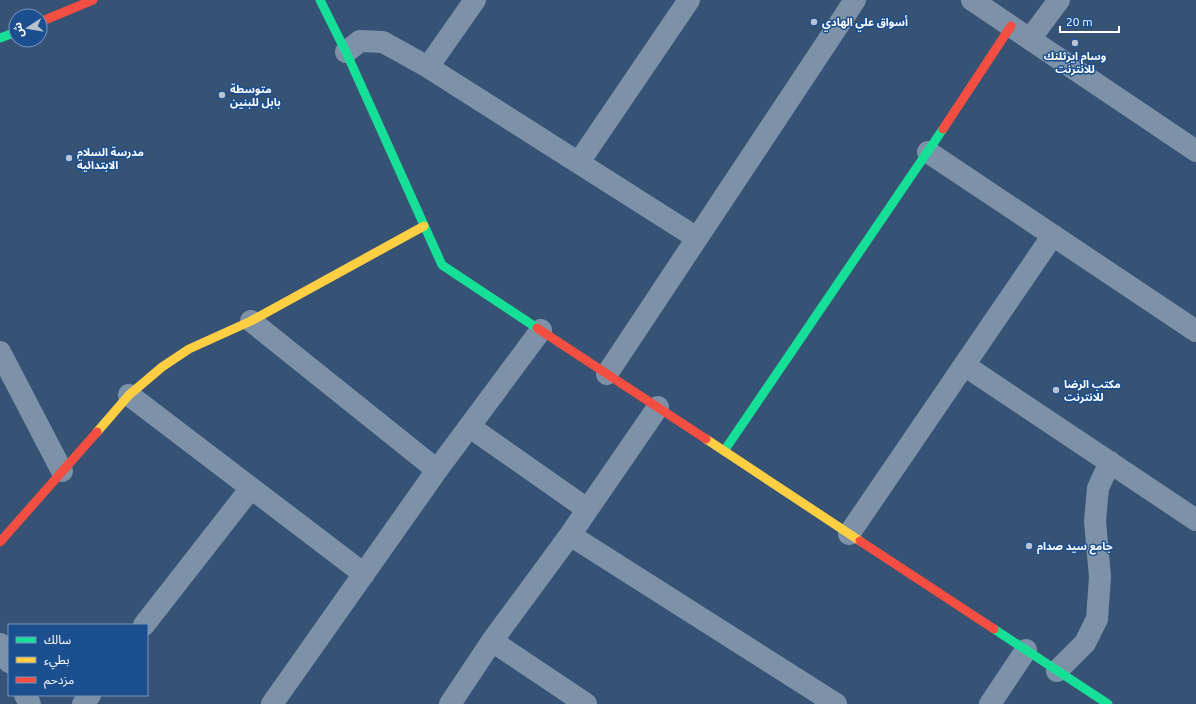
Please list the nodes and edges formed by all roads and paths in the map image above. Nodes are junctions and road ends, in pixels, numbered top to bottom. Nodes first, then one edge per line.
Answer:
1 (93, 0) edge
2 (320, 0) edge
3 (475, 0) edge
4 (689, 0) edge
5 (855, 0) edge
6 (972, 0) edge
7 (1059, 0) edge
8 (48, 19) edge
9 (1011, 26) junction
10 (1030, 39) junction
11 (346, 52) junction
12 (428, 67) junction
13 (1196, 151) edge
14 (928, 152) junction
15 (579, 162) junction
16 (424, 226) junction
17 (1053, 235) junction
18 (697, 238) junction
19 (251, 320) junction
20 (541, 330) junction
21 (1196, 331) edge
22 (0, 352) edge
23 (964, 365) junction
24 (607, 374) junction
25 (129, 395) junction
26 (658, 407) junction
27 (470, 427) junction
28 (724, 451) junction
29 (1110, 462) junction
30 (437, 470) junction
31 (62, 471) junction
32 (251, 488) junction
33 (587, 509) junction
34 (1196, 520) edge
35 (849, 534) junction
36 (570, 535) junction
37 (0, 542) edge
38 (364, 574) junction
39 (145, 624) edge
40 (492, 641) junction
41 (0, 644) edge
42 (1026, 650) junction
43 (8, 660) edge
44 (1057, 671) junction
45 (89, 696) edge
46 (83, 704) edge
47 (272, 704) edge
48 (450, 704) edge
49 (586, 704) edge
50 (836, 704) edge
51 (990, 704) edge
52 (1108, 704) edge

1 - 8 street
2 - 11 street
3 - 12 street
4 - 15 street
5 - 18 street
6 - 9 street
7 - 10 street
9 - 10 street
9 - 14 street
10 - 13 street
11 - 12 street
11 - 16 street
12 - 15 street
14 - 17 street
14 - 28 street
15 - 18 street
16 - 19 street
16 - 20 street
17 - 21 street
17 - 23 street
18 - 24 street
19 - 25 street
19 - 30 street
20 - 24 street
20 - 27 street
22 - 31 street
23 - 29 street
23 - 35 street
24 - 26 street
25 - 31 street
25 - 32 street
26 - 28 street
26 - 33 street
27 - 30 street
27 - 33 street
28 - 35 street
29 - 34 street
29 - 44 street
30 - 38 street
31 - 37 street
32 - 38 street
32 - 39 street
33 - 36 street
35 - 42 street
36 - 40 street
36 - 50 street
38 - 47 street
40 - 48 street
40 - 49 street
41 - 43 street
42 - 44 street
42 - 51 street
44 - 52 street
45 - 46 street

